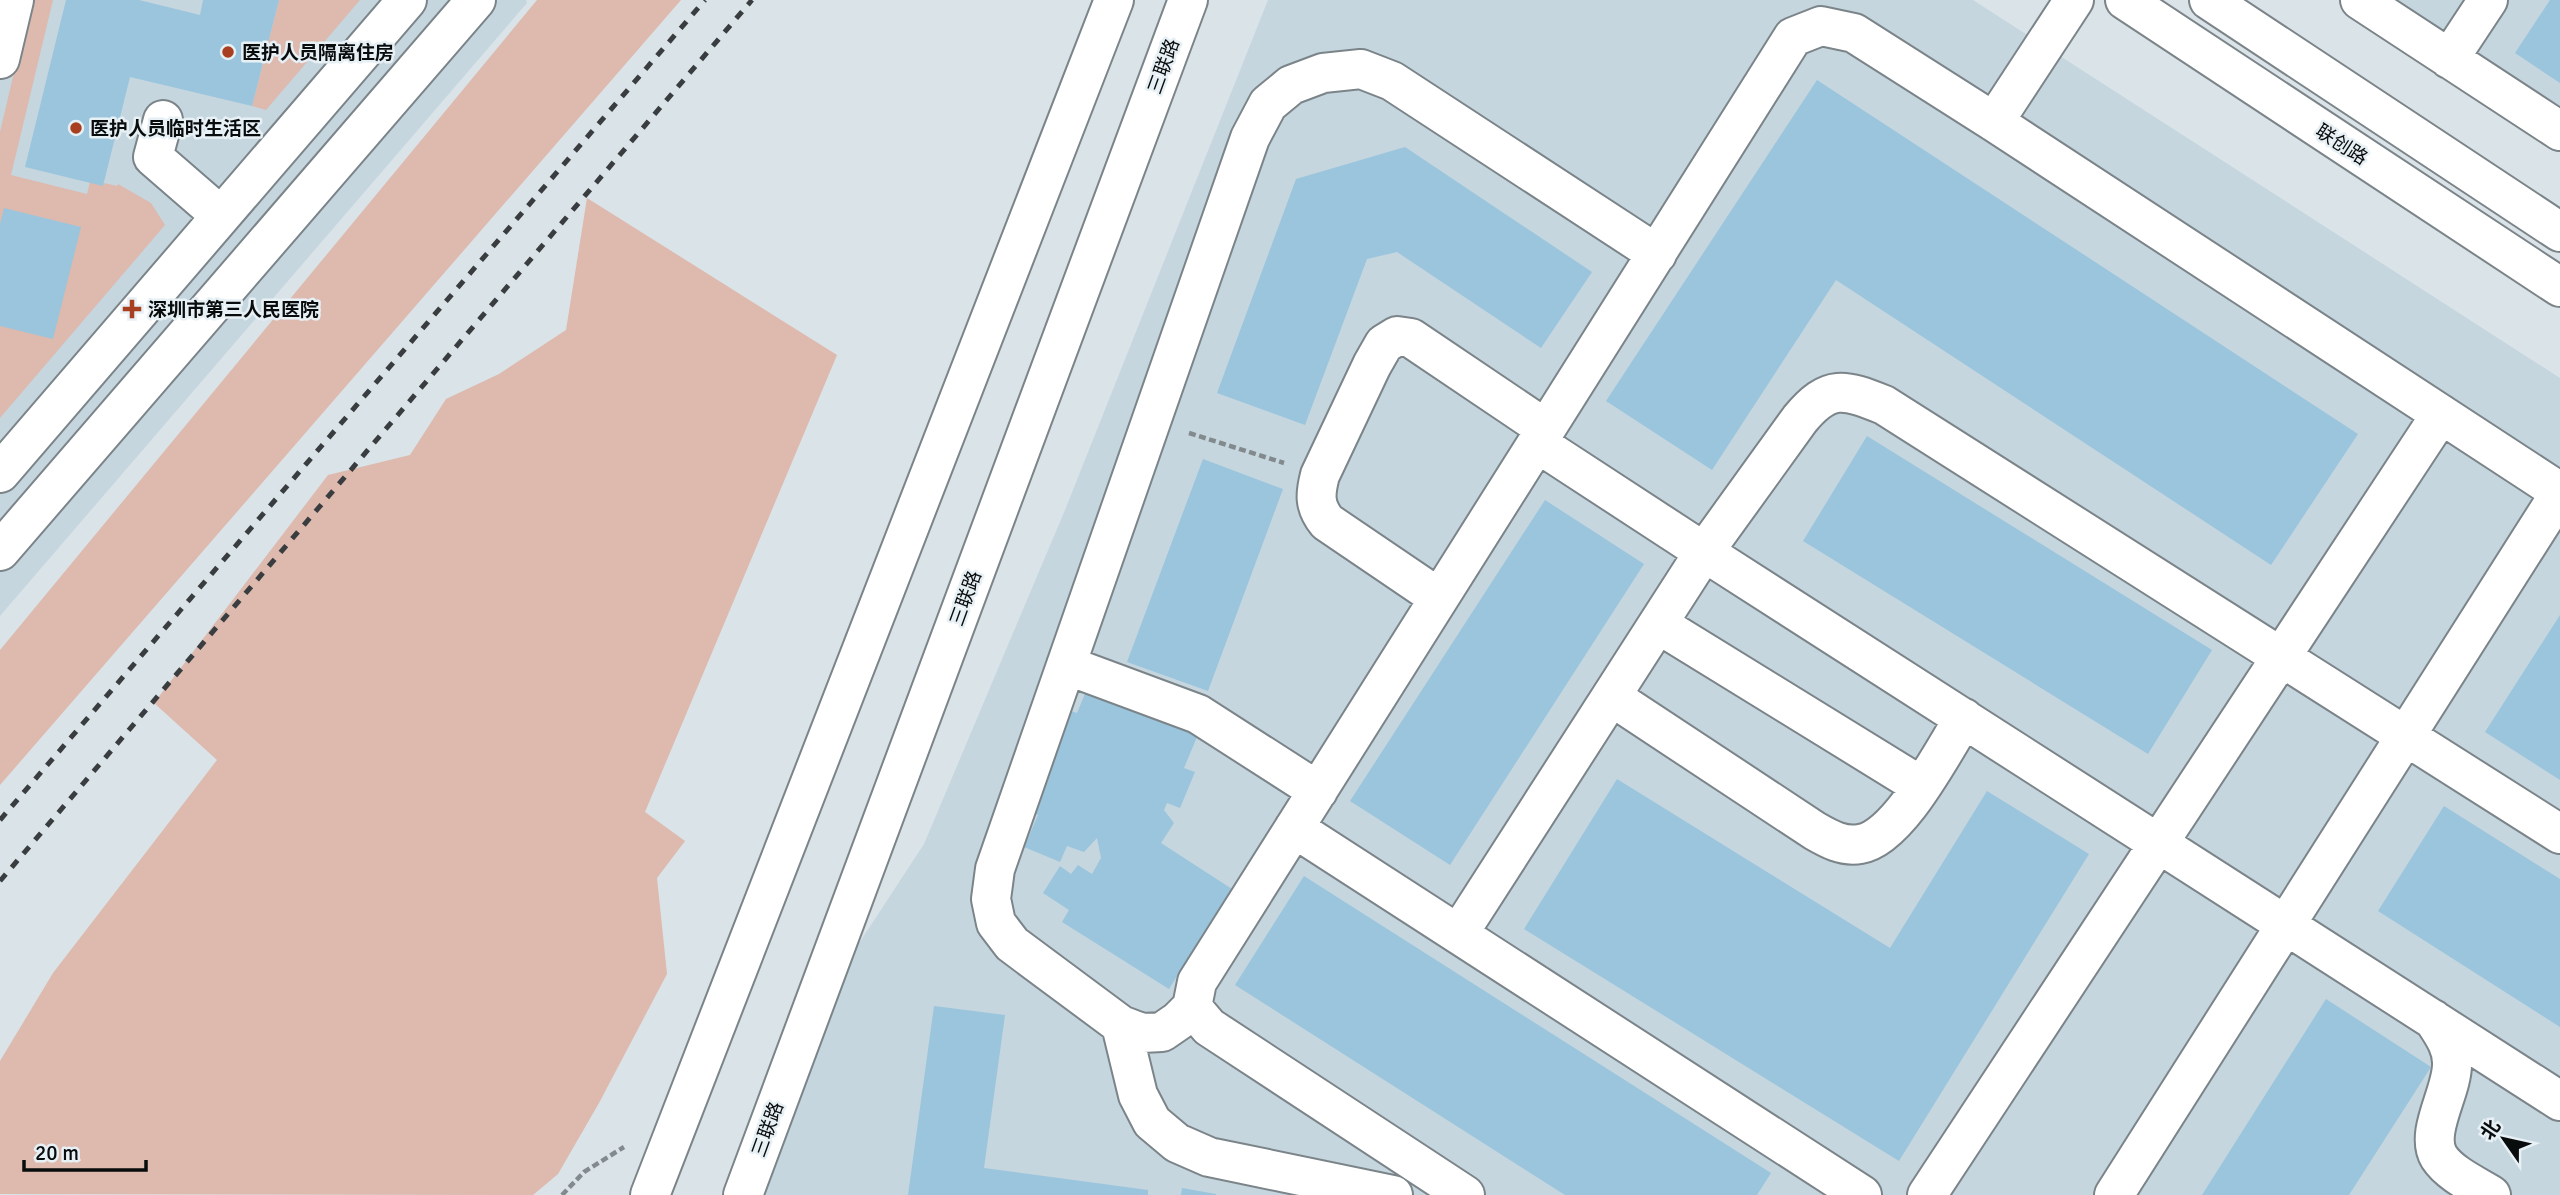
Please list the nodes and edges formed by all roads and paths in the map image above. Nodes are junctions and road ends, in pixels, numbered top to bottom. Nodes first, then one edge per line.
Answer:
1 (14, 0) edge
2 (407, 0) edge
3 (476, 0) edge
4 (1114, 0) edge
5 (1188, 0) edge
6 (2074, 0) edge
7 (2125, 0) edge
8 (2209, 0) edge
9 (2360, 0) edge
10 (2488, 0) edge
11 (0, 59) edge
12 (2449, 59) junction
13 (163, 120) dead end
14 (1994, 122) junction
15 (2560, 131) edge
16 (221, 216) junction
17 (2560, 232) edge
18 (1657, 254) junction
19 (2560, 287) edge
20 (2441, 414) junction
21 (1151, 421) junction
22 (1542, 436) junction
23 (0, 473) edge
24 (1320, 475) junction
25 (2560, 492) edge
26 (0, 551) edge
27 (1704, 552) junction
28 (1440, 598) junction
29 (1658, 624) junction
30 (2282, 656) junction
31 (1066, 665) junction
32 (1612, 697) junction
33 (1964, 718) junction
34 (2406, 736) junction
35 (1921, 786) junction
36 (1318, 791) junction
37 (1294, 828) junction
38 (2560, 834) edge
39 (2159, 843) junction
40 (2285, 924) junction
41 (1459, 933) junction
42 (1192, 1007) junction
43 (2433, 1019) junction
44 (1121, 1025) junction
45 (2560, 1101) edge
46 (676, 1129) junction
47 (562, 1195) edge
48 (650, 1195) edge
49 (743, 1195) edge
50 (1394, 1195) edge
51 (1465, 1195) edge
52 (1862, 1195) edge
53 (1927, 1195) edge
54 (2114, 1195) edge
55 (2491, 1195) edge

1 - 11 street
2 - 16 street
3 - 26 street
4 - 46 street
5 - 49 street, 三联路
6 - 14 street
7 - 19 street, 联创路
8 - 17 street
9 - 12 street
10 - 12 street
12 - 15 street
13 - 16 street
14 - 18 street
14 - 20 street
16 - 23 street
18 - 21 street
18 - 22 street
20 - 25 street
20 - 30 street
21 - 24 path
21 - 31 street
22 - 24 street
22 - 27 street
22 - 28 street
24 - 28 street
25 - 34 street
27 - 29 street
27 - 30 street
27 - 33 street
28 - 36 street
29 - 32 street
29 - 35 street
30 - 34 street
30 - 39 street
31 - 36 street
31 - 44 street
32 - 35 street
32 - 41 street
33 - 35 street
33 - 39 street
34 - 38 street
34 - 40 street
36 - 37 street
37 - 41 street
37 - 42 street
39 - 40 street
39 - 53 street
40 - 43 street
40 - 54 street
41 - 52 street
42 - 44 street
42 - 51 street
43 - 45 street
43 - 55 street
44 - 50 street
46 - 47 path
46 - 48 street

